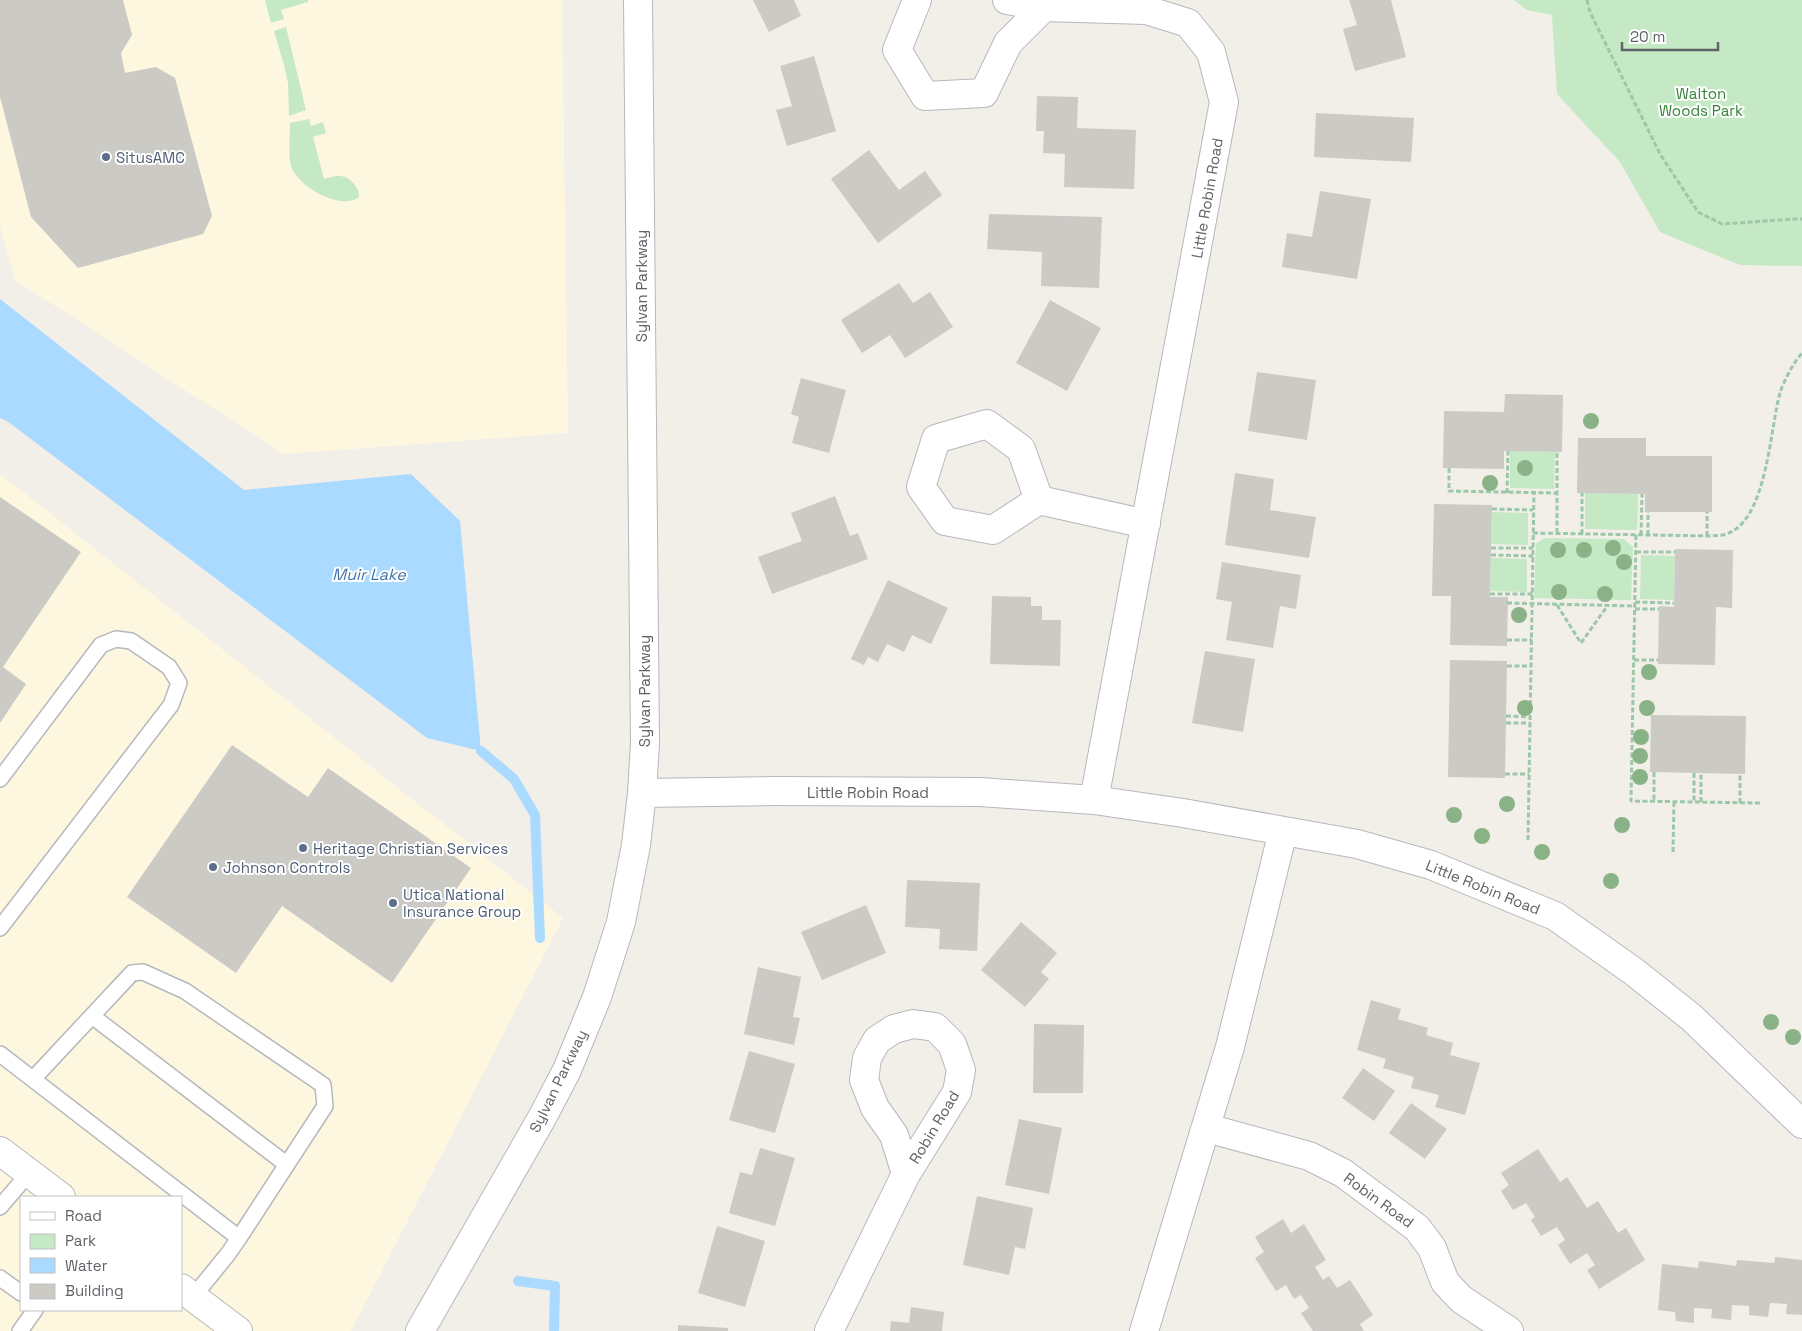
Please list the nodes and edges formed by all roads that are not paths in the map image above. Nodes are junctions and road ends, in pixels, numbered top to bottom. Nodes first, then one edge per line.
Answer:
1 (638, 0) edge
2 (917, 0) edge
3 (1007, 0) edge
4 (1044, 7) junction
5 (1039, 500) dead end
6 (1146, 524) junction
7 (0, 779) edge
8 (642, 793) junction
9 (1094, 800) junction
10 (1284, 831) junction
11 (0, 928) edge
12 (92, 1016) junction
13 (0, 1054) edge
14 (33, 1079) junction
15 (1802, 1124) edge
16 (1206, 1128) junction
17 (0, 1150) edge
18 (286, 1164) junction
19 (29, 1173) junction
20 (906, 1174) junction
21 (60, 1196) edge
22 (0, 1207) edge
23 (239, 1238) junction
24 (0, 1278) edge
25 (20, 1292) edge
26 (187, 1293) edge
27 (34, 1311) edge
28 (20, 1331) edge
29 (238, 1331) edge
30 (420, 1331) edge
31 (829, 1331) edge
32 (1144, 1331) edge
33 (1510, 1331) edge

1 - 8 street, Sylvan Parkway
2 - 4 street
3 - 4 street, Little Robin Road
4 - 6 street, Little Robin Road
5 - 6 street
6 - 9 street, Little Robin Road
7 - 11 lane
8 - 9 street, Little Robin Road
8 - 30 street, Sylvan Parkway
9 - 10 street, Little Robin Road
10 - 15 street, Little Robin Road
10 - 16 street
12 - 14 lane
12 - 18 lane
12 - 18 lane
13 - 14 lane
14 - 23 lane
16 - 32 street
16 - 33 street, Robin Road
17 - 19 street
18 - 23 lane
19 - 21 street
19 - 22 lane
20 - 20 street, Robin Road
20 - 31 street, Robin Road
23 - 26 lane
24 - 25 lane
26 - 29 street
27 - 28 lane

